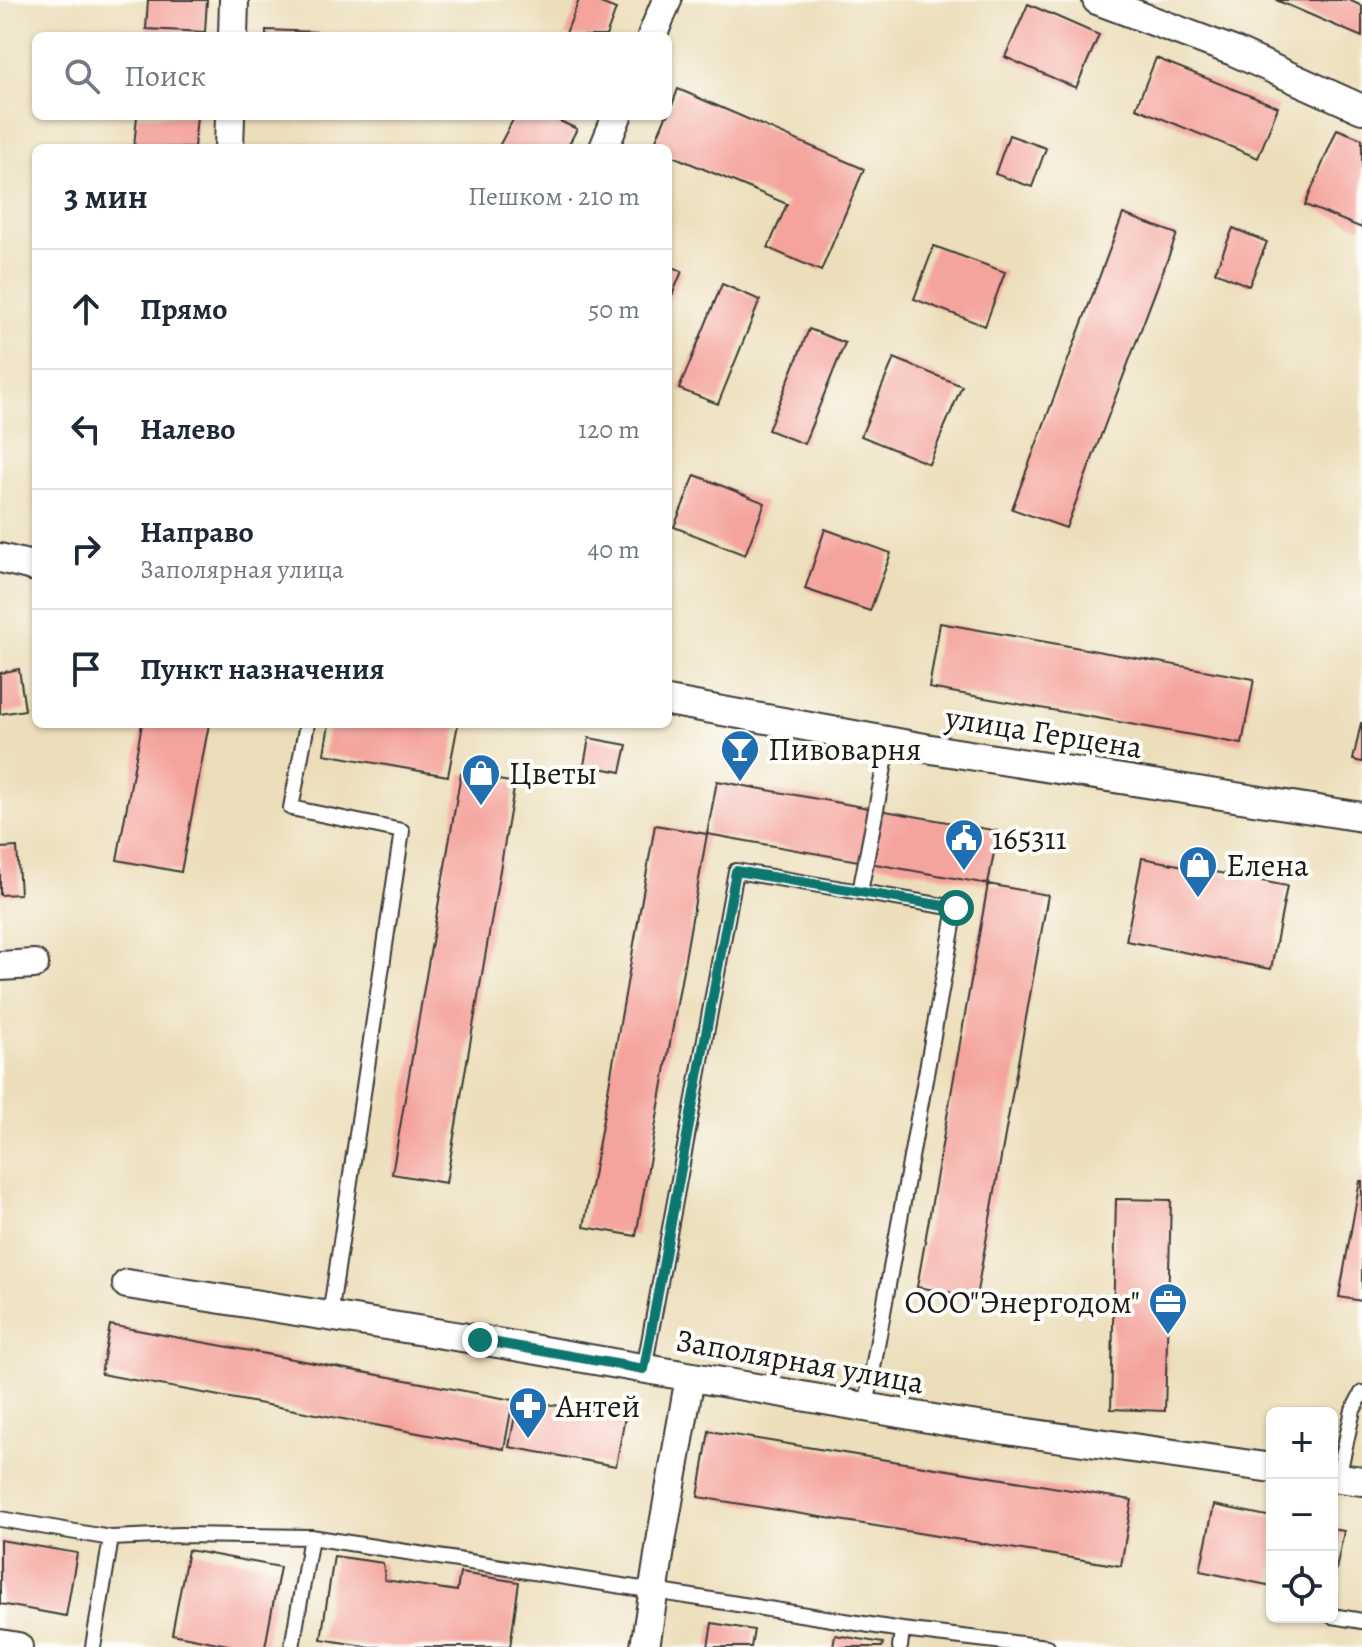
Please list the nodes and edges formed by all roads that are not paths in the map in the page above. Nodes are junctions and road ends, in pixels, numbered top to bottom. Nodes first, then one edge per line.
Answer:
1 (234, 0) edge
2 (667, 0) edge
3 (1097, 0) edge
4 (233, 32) edge
5 (654, 32) edge
6 (1362, 109) edge
7 (230, 120) edge
8 (615, 120) edge
9 (229, 144) edge
10 (606, 144) edge
11 (0, 558) edge
12 (32, 566) edge
13 (672, 702) edge
14 (306, 728) edge
15 (889, 742) junction
16 (1362, 817) edge
17 (860, 892) junction
18 (34, 964) dead end
19 (0, 966) edge
20 (127, 1284) dead end
21 (330, 1316) junction
22 (644, 1369) junction
23 (690, 1377) junction
24 (1362, 1393) edge
25 (866, 1407) junction
26 (1266, 1467) edge
27 (1344, 1479) edge
28 (0, 1519) edge
29 (311, 1537) junction
30 (111, 1538) junction
31 (654, 1592) junction
32 (1338, 1617) edge
33 (1362, 1621) edge
34 (902, 1630) junction
35 (0, 1644) edge
36 (18, 1647) edge
37 (93, 1647) edge
38 (292, 1647) edge
39 (645, 1647) edge
40 (900, 1647) edge
41 (1047, 1647) edge

1 - 4 street
2 - 5 street
3 - 6 street
7 - 9 street
8 - 10 street
11 - 12 street
13 - 15 street, улица Герцена
14 - 21 lane
15 - 16 street, улица Герцена
15 - 17 lane
17 - 22 lane
17 - 25 lane
18 - 19 street
20 - 21 street, Заполярная улица
21 - 22 street, Заполярная улица
22 - 23 street, Заполярная улица
23 - 25 street, Заполярная улица
23 - 31 street
24 - 27 lane
25 - 26 street, Заполярная улица
28 - 30 lane
29 - 30 lane
29 - 31 lane
29 - 38 lane
30 - 37 lane
31 - 34 lane
31 - 39 street
32 - 33 lane
34 - 40 lane
34 - 41 lane
35 - 36 street

